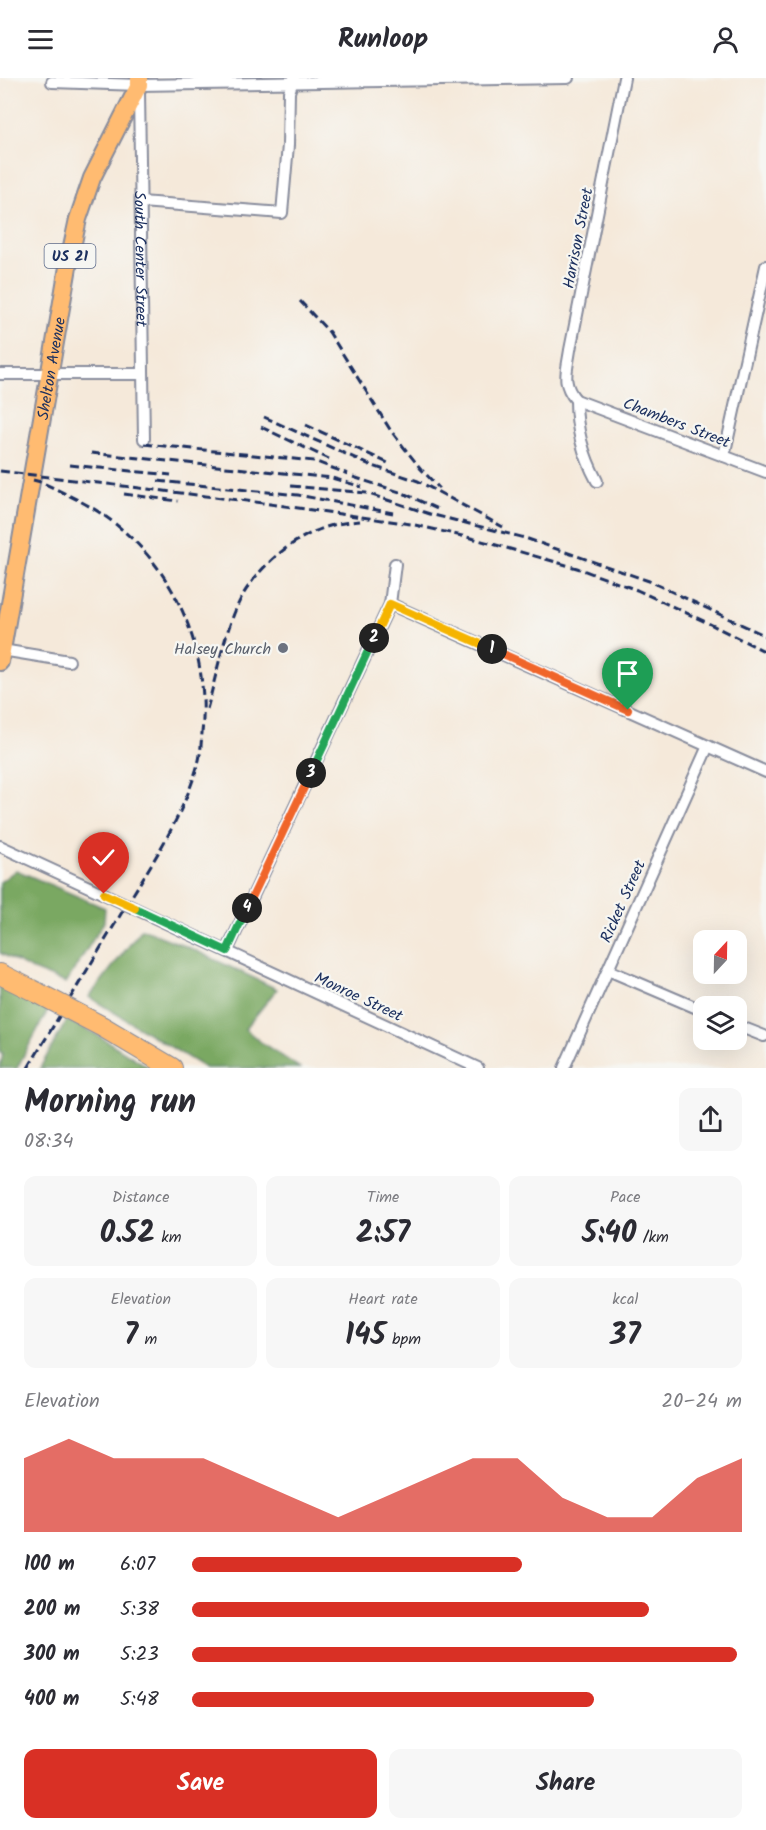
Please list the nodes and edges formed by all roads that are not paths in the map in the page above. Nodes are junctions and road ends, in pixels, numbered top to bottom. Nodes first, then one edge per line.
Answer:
1 (538, 78) edge
2 (568, 78) edge
3 (624, 78) edge
4 (482, 79) edge
5 (294, 80) edge
6 (139, 81) edge
7 (52, 82) dead end
8 (141, 202) junction
9 (766, 266) edge
10 (0, 374) edge
11 (50, 374) junction
12 (143, 374) junction
13 (576, 400) junction
14 (144, 439) dead end
15 (724, 456) junction
16 (766, 472) edge
17 (597, 481) dead end
18 (395, 564) dead end
19 (390, 604) junction
20 (1, 656) edge
21 (69, 661) dead end
22 (708, 746) junction
23 (766, 772) edge
24 (0, 846) edge
25 (227, 951) junction
26 (608, 970) junction
27 (0, 974) edge
28 (693, 1006) edge
29 (747, 1029) edge
30 (764, 1036) dead end
31 (172, 1068) edge
32 (478, 1068) edge
33 (564, 1068) edge

1 - 2 street
1 - 4 street
3 - 13 street, Harrison Street
4 - 5 street
5 - 6 street
5 - 8 street
6 - 7 street
6 - 8 street, South Center Street
6 - 11 main road, Shelton Avenue / US 21
8 - 12 street, South Center Street
9 - 15 street
10 - 11 street
11 - 12 street
11 - 20 main road, Shelton Avenue / US 21
12 - 14 street, South Center Street
13 - 15 street, Chambers Street
13 - 17 street, Harrison Street
15 - 16 street, Chambers Street
18 - 19 street
19 - 22 street
19 - 25 street
20 - 21 street
22 - 23 street
22 - 26 street, Ricket Street
24 - 25 street, Monroe Street, bridge
25 - 32 street, Monroe Street
26 - 28 street
26 - 33 street, Ricket Street
27 - 31 highway, bridge
29 - 30 street

